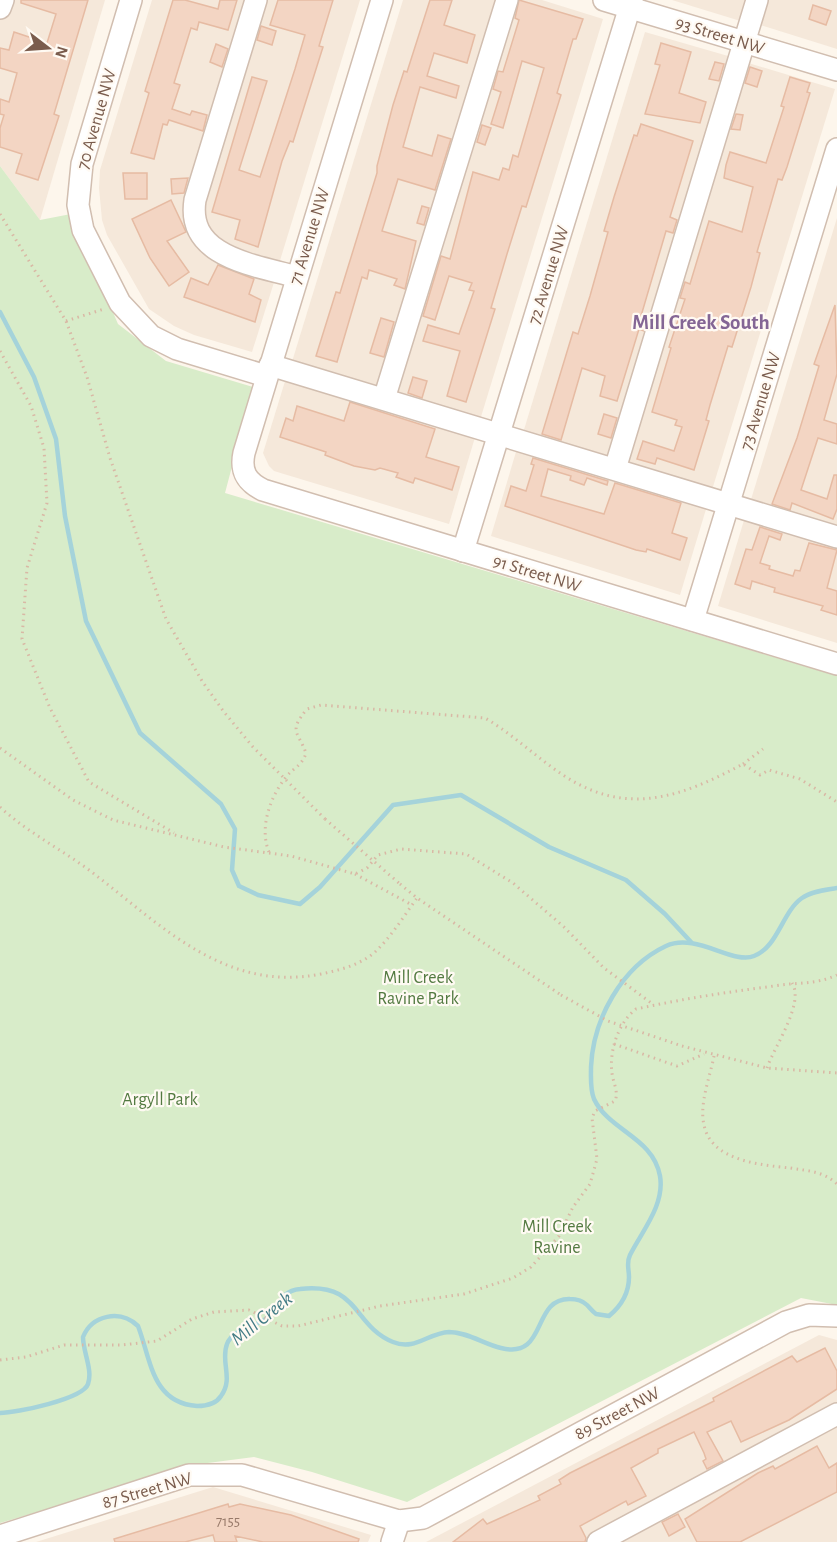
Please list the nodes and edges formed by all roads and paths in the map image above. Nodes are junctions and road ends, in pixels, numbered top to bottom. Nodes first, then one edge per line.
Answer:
1 (3, 0) edge
2 (131, 0) edge
3 (256, 0) edge
4 (382, 0) edge
5 (507, 0) edge
6 (604, 0) edge
7 (757, 0) edge
8 (631, 4) edge
9 (0, 8) edge
10 (744, 43) junction
11 (837, 70) edge
12 (837, 149) edge
13 (0, 214) edge
14 (297, 277) junction
15 (120, 303) junction
16 (66, 321) junction
17 (0, 351) edge
18 (268, 371) junction
19 (384, 399) junction
20 (499, 434) junction
21 (615, 469) junction
22 (243, 473) joint
23 (728, 504) junction
24 (837, 537) edge
25 (463, 551) junction
26 (693, 620) junction
27 (837, 664) edge
28 (0, 748) edge
29 (763, 749) dead end
30 (743, 764) junction
31 (285, 779) junction
32 (837, 802) edge
33 (0, 807) edge
34 (178, 835) junction
35 (269, 853) junction
36 (355, 874) junction
37 (417, 898) junction
38 (412, 905) junction
39 (837, 975) edge
40 (792, 983) junction
41 (654, 1005) junction
42 (614, 1044) junction
43 (704, 1054) junction
44 (714, 1056) junction
45 (768, 1068) junction
46 (837, 1073) edge
47 (837, 1184) edge
48 (837, 1316) edge
49 (0, 1360) edge
50 (837, 1414) edge
51 (399, 1521) junction
52 (0, 1536) edge
53 (392, 1542) edge
54 (598, 1542) edge

1 - 9 street
2 - 15 street, 70 Avenue NW
3 - 14 street
4 - 14 street, 71 Avenue NW
5 - 19 street
6 - 8 street, 93 Street NW
7 - 10 street
8 - 10 street, 93 Street NW
8 - 20 street, 72 Avenue NW
10 - 11 street, 93 Street NW
10 - 21 street
12 - 23 street, 73 Avenue NW
13 - 16 path
14 - 18 street, 71 Avenue NW
15 - 16 path
15 - 18 street
16 - 31 path
17 - 34 path
18 - 19 street
18 - 22 street, 71 Avenue NW
19 - 20 street
20 - 21 street
20 - 25 street, 72 Avenue NW
21 - 23 street
22 - 25 street, 91 Street NW
23 - 24 street
23 - 26 street, 73 Avenue NW
25 - 26 street, 91 Street NW
26 - 27 street, 91 Street NW
28 - 34 path
29 - 30 path
30 - 31 path
30 - 32 path
31 - 35 path
31 - 37 path, bridge
33 - 38 path
34 - 35 path
35 - 36 path
36 - 38 path
36 - 41 path
37 - 38 path
37 - 43 path, bridge
39 - 40 path
40 - 41 path
40 - 45 path
41 - 42 path
42 - 43 path
42 - 49 path
43 - 44 path
44 - 45 path
44 - 47 path
45 - 46 path
48 - 51 street, 89 Street NW
50 - 54 street
51 - 52 street, 87 Street NW
51 - 53 street

